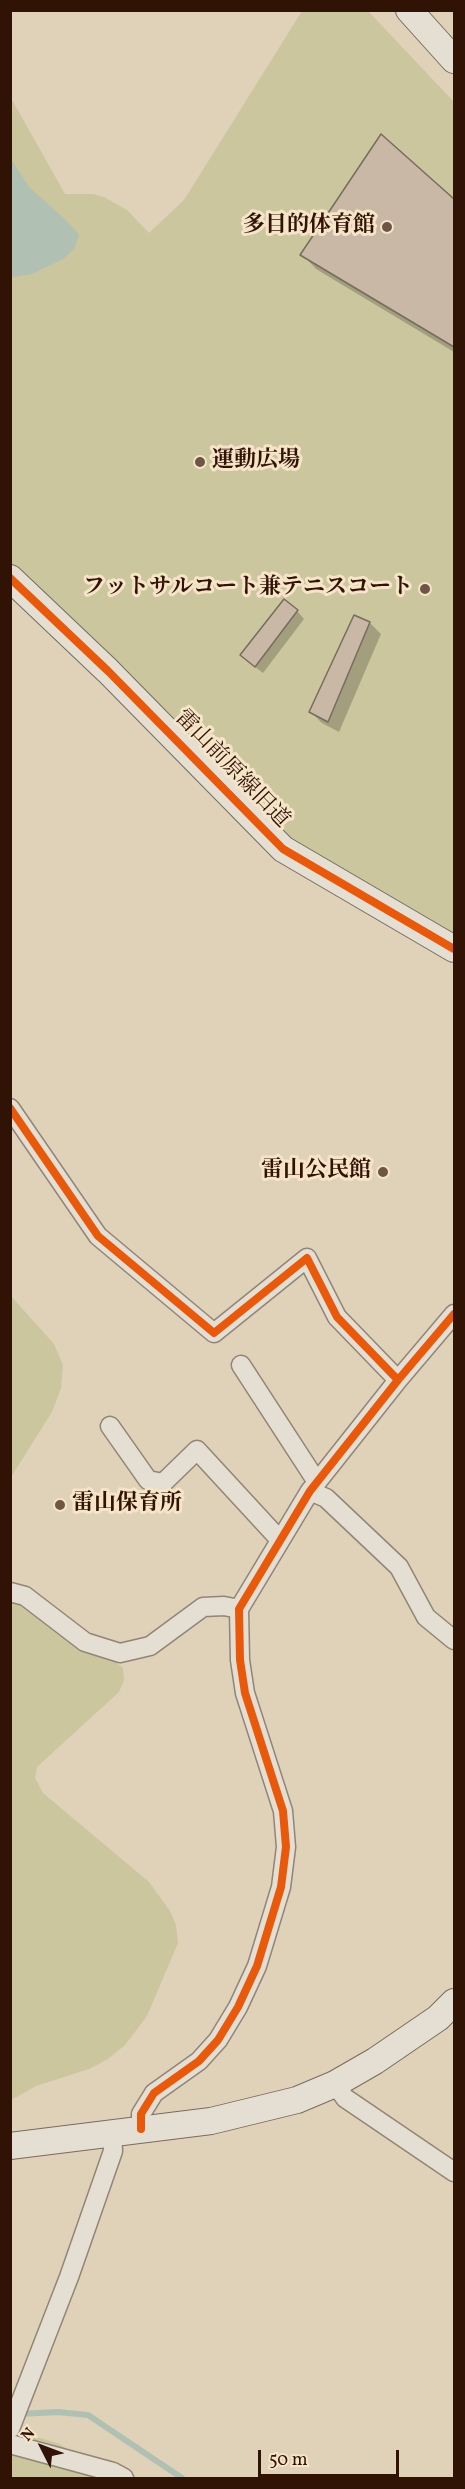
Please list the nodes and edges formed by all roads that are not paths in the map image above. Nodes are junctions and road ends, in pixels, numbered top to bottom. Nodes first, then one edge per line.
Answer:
1 (409, 10) edge
2 (454, 60) edge
3 (10, 578) edge
4 (454, 949) edge
5 (10, 1108) edge
6 (454, 1314) edge
7 (242, 1365) dead end
8 (398, 1380) junction
9 (111, 1426) dead end
10 (314, 1486) junction
11 (279, 1539) junction
12 (10, 1592) edge
13 (239, 1609) junction
14 (454, 1640) edge
15 (454, 2002) edge
16 (334, 2084) junction
17 (141, 2129) junction
18 (112, 2134) junction
19 (10, 2146) edge
20 (454, 2172) edge
21 (11, 2433) edge
22 (124, 2478) edge

1 - 2 street
3 - 4 street, 雷山前原線旧道
5 - 8 street
6 - 8 street
7 - 10 street
8 - 10 street
9 - 11 street
10 - 11 street
10 - 14 street
11 - 13 street
12 - 13 street
13 - 17 street
15 - 16 street
16 - 17 street
16 - 20 street
17 - 18 street
18 - 19 street
18 - 21 street
21 - 22 street

